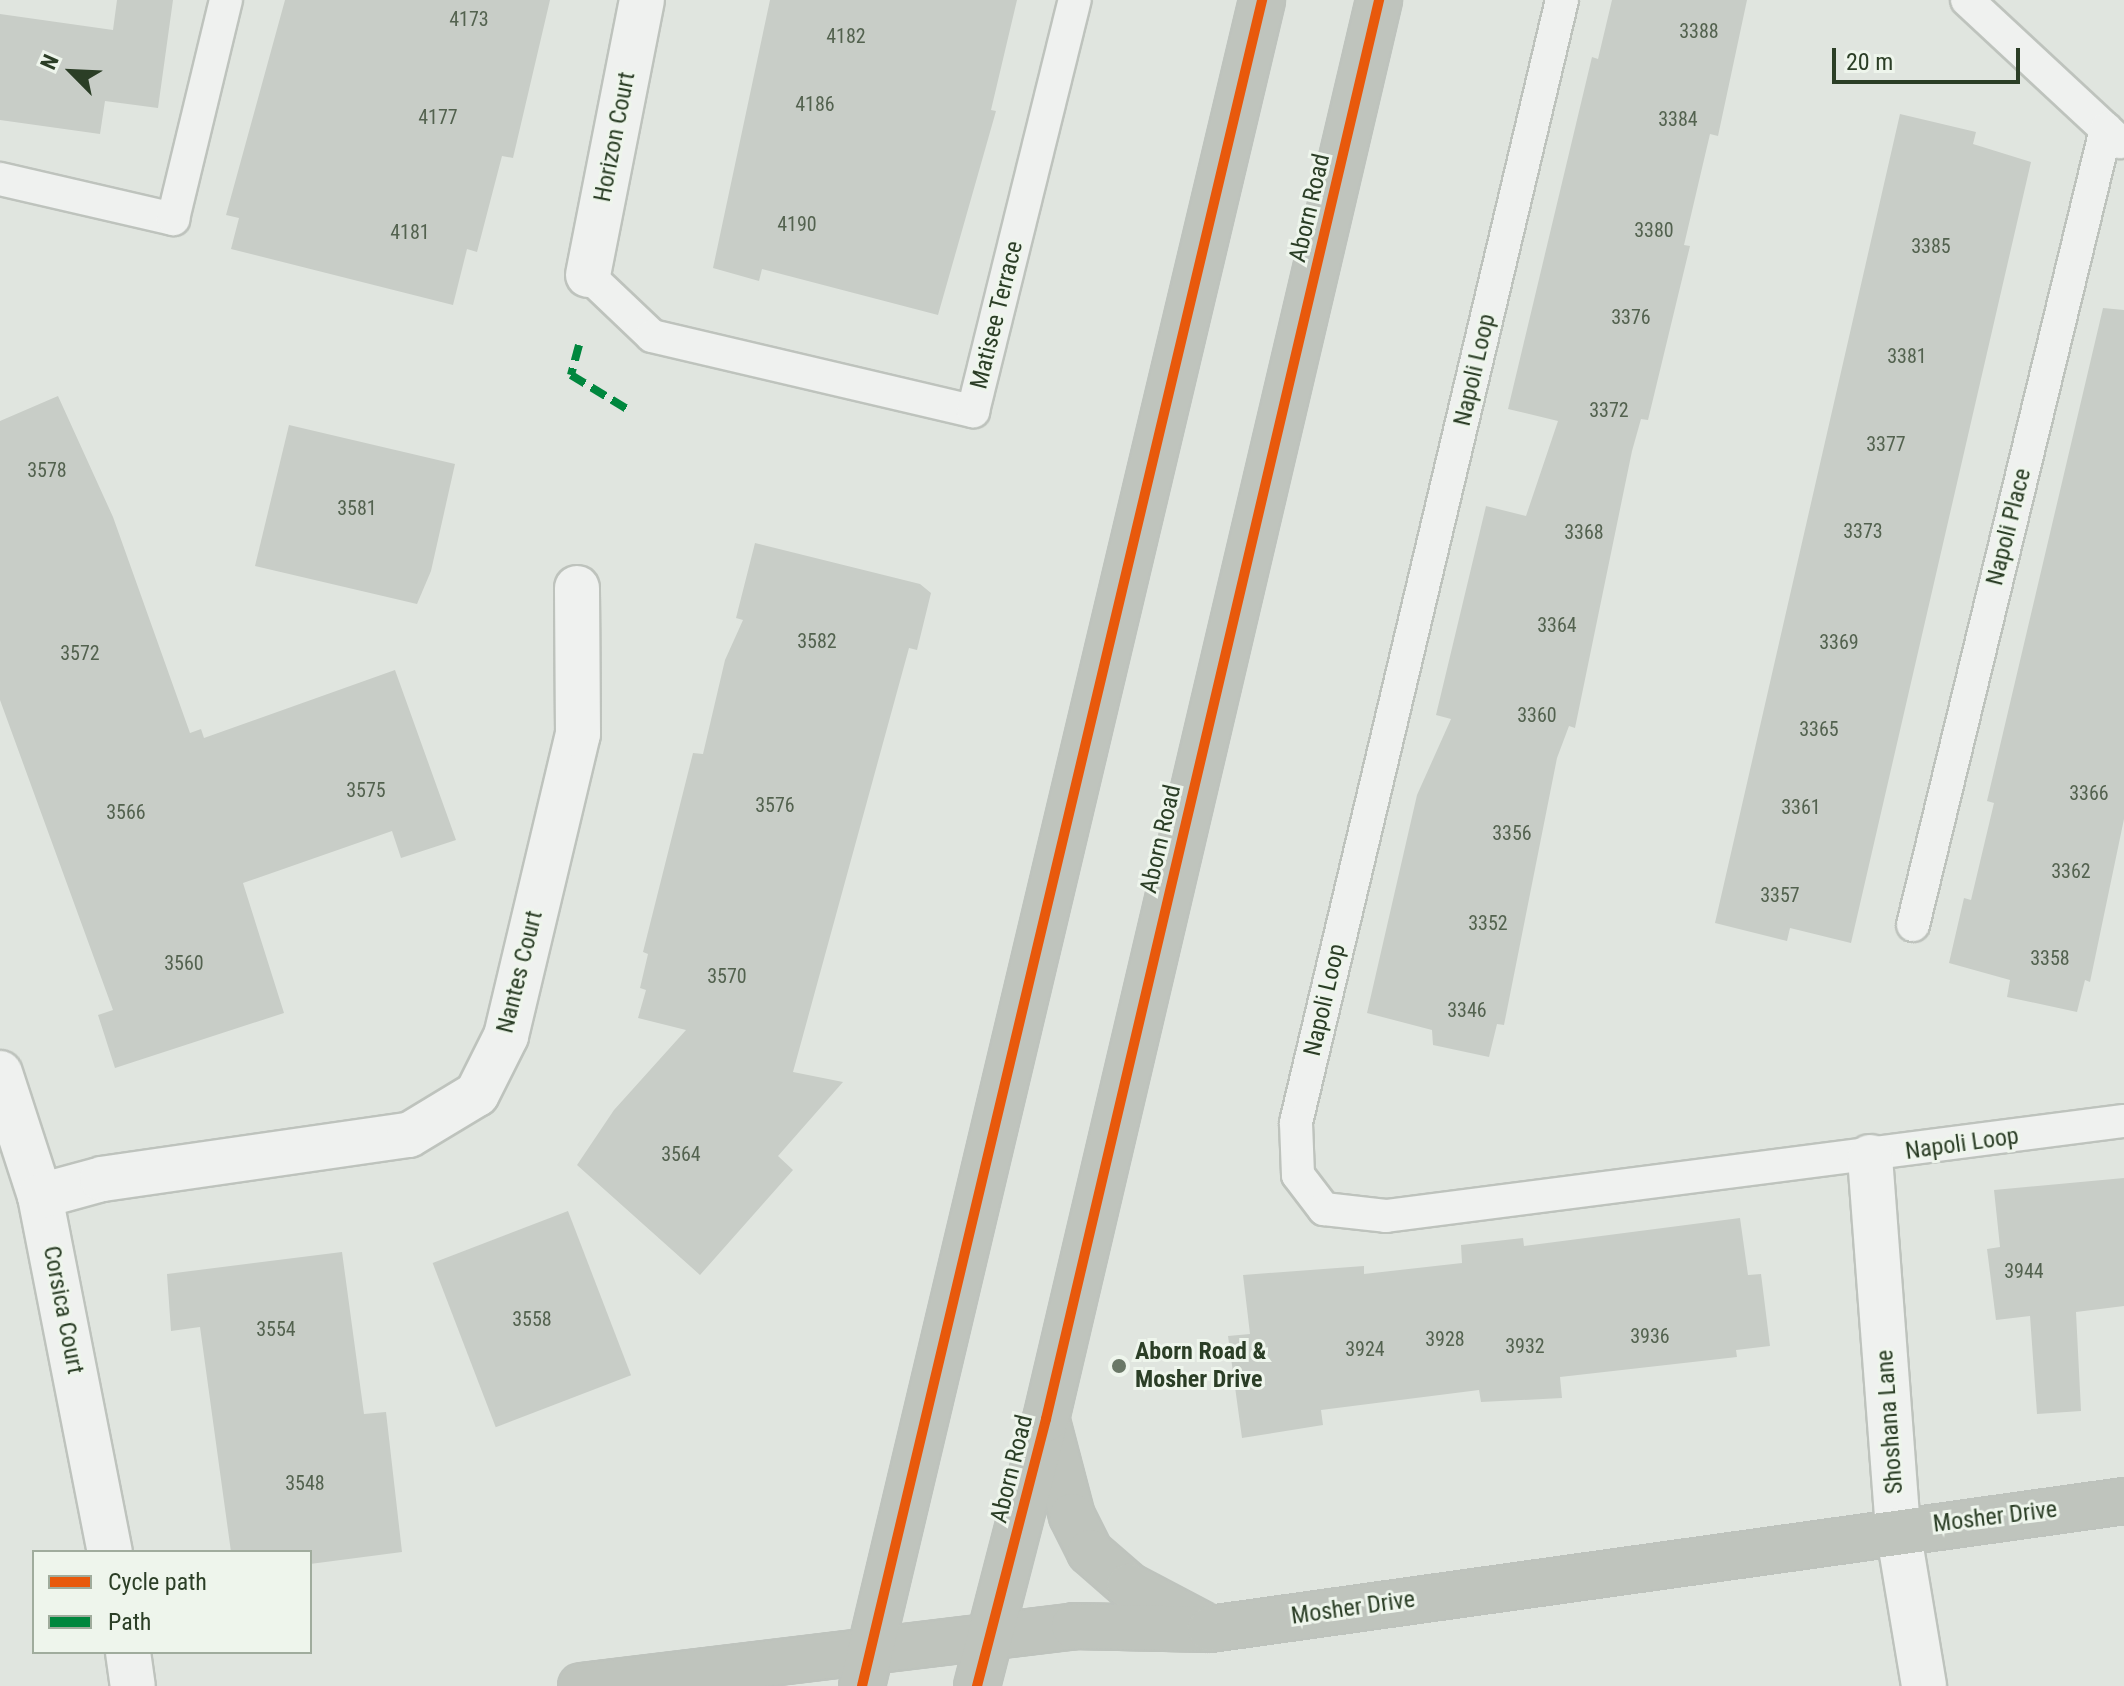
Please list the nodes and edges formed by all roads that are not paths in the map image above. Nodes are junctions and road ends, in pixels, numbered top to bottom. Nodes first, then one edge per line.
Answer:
1 (226, 0) edge
2 (642, 0) edge
3 (1075, 0) edge
4 (1262, 0) edge
5 (1379, 0) edge
6 (1562, 0) edge
7 (1967, 0) edge
8 (2115, 138) edge
9 (0, 179) edge
10 (588, 275) joint
11 (577, 588) dead end
12 (1913, 925) dead end
13 (0, 1073) edge
14 (2124, 1121) edge
15 (1870, 1157) junction
16 (40, 1196) junction
17 (1046, 1419) junction
18 (2124, 1501) edge
19 (1898, 1530) junction
20 (110, 1550) edge
21 (1210, 1629) junction
22 (988, 1638) junction
23 (128, 1654) edge
24 (866, 1670) edge
25 (133, 1686) edge
26 (589, 1686) edge
27 (977, 1686) edge
28 (1924, 1686) edge

1 - 9 lane
2 - 10 street, Horizon Court
3 - 10 lane, Matisee Terrace
4 - 24 main road
5 - 17 main road, Aborn Road
6 - 15 lane, Napoli Loop
7 - 8 lane
8 - 12 lane, Napoli Place
11 - 16 street, Nantes Court
13 - 16 street, Corsica Court
14 - 15 lane, Napoli Loop
15 - 19 street, Shoshana Lane
16 - 20 street, Corsica Court
17 - 21 main road
17 - 22 main road, Aborn Road
18 - 19 main road, Mosher Drive
19 - 21 main road, Mosher Drive
19 - 28 street, Shoshana Lane
21 - 22 main road, Mosher Drive
22 - 24 main road, Mosher Drive
22 - 27 main road, Aborn Road
23 - 25 street
24 - 26 main road, Mosher Drive

